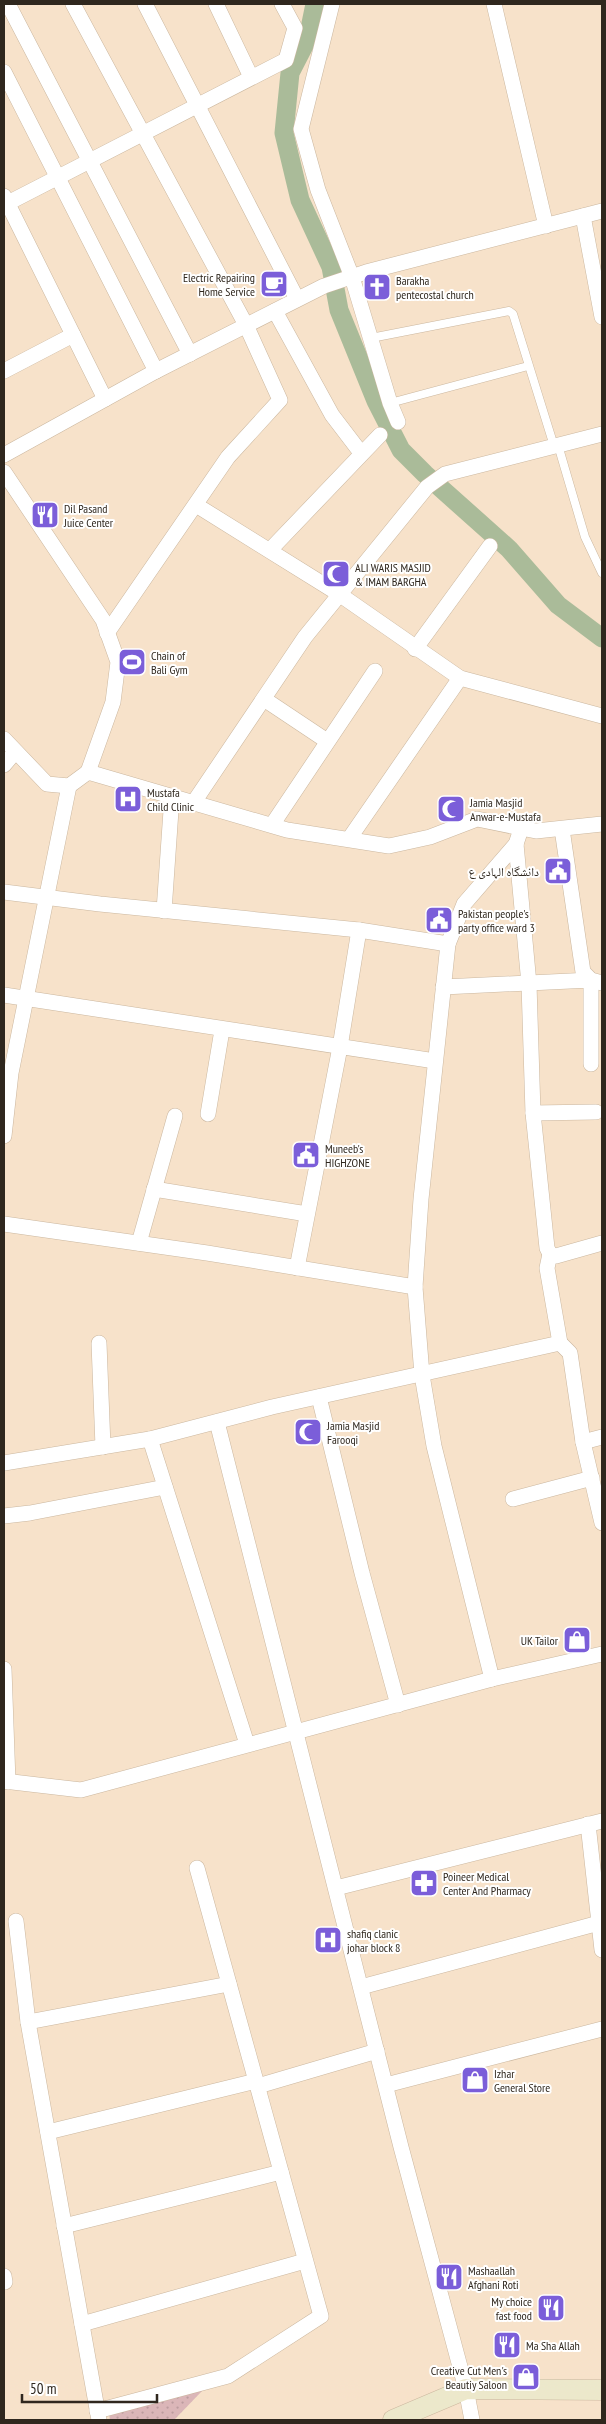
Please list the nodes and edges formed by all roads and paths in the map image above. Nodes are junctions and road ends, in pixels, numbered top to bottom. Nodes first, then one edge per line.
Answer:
1 (8, 4) edge
2 (73, 4) edge
3 (145, 4) edge
4 (216, 4) edge
5 (282, 4) edge
6 (332, 4) edge
7 (494, 4) edge
8 (4, 72) edge
9 (251, 78) junction
10 (198, 105) junction
11 (142, 134) junction
12 (91, 160) junction
13 (58, 177) junction
14 (5, 201) edge
15 (602, 211) edge
16 (582, 216) junction
17 (546, 226) junction
18 (349, 278) junction
19 (297, 299) junction
20 (275, 310) junction
21 (602, 317) edge
22 (246, 325) junction
23 (73, 335) junction
24 (371, 338) junction
25 (190, 354) junction
26 (528, 366) junction
27 (4, 371) edge
28 (156, 371) junction
29 (105, 399) junction
30 (390, 402) junction
31 (398, 422) dead end
32 (380, 434) dead end
33 (602, 434) edge
34 (556, 446) junction
35 (361, 453) junction
36 (4, 455) edge
37 (4, 472) edge
38 (196, 505) junction
39 (490, 546) dead end
40 (270, 550) junction
41 (602, 573) edge
42 (339, 594) junction
43 (107, 632) junction
44 (415, 649) junction
45 (375, 671) dead end
46 (460, 678) junction
47 (264, 699) junction
48 (602, 716) edge
49 (4, 740) edge
50 (328, 741) junction
51 (15, 752) junction
52 (4, 765) edge
53 (88, 772) junction
54 (69, 786) junction
55 (172, 796) junction
56 (194, 802) junction
57 (602, 824) edge
58 (272, 825) junction
59 (521, 829) junction
60 (562, 829) junction
61 (349, 839) junction
62 (516, 844) junction
63 (4, 892) edge
64 (46, 896) junction
65 (164, 911) junction
66 (359, 930) junction
67 (448, 944) junction
68 (597, 982) edge
69 (529, 984) junction
70 (443, 987) junction
71 (4, 996) edge
72 (26, 999) junction
73 (222, 1030) junction
74 (340, 1047) junction
75 (435, 1060) junction
76 (592, 1064) dead end
77 (7, 1073) edge
78 (596, 1112) dead end
79 (533, 1113) junction
80 (208, 1114) dead end
81 (175, 1116) dead end
82 (4, 1136) edge
83 (154, 1189) junction
84 (307, 1214) junction
85 (4, 1224) edge
86 (139, 1243) junction
87 (602, 1243) edge
88 (550, 1254) junction
89 (297, 1268) junction
90 (415, 1287) junction
91 (99, 1343) dead end
92 (560, 1344) junction
93 (422, 1375) junction
94 (320, 1396) junction
95 (217, 1422) junction
96 (602, 1437) edge
97 (150, 1439) junction
98 (583, 1442) junction
99 (103, 1447) junction
100 (4, 1463) edge
101 (592, 1478) junction
102 (165, 1487) junction
103 (513, 1499) dead end
104 (4, 1516) edge
105 (602, 1523) edge
106 (602, 1655) edge
107 (4, 1668) edge
108 (492, 1679) junction
109 (398, 1705) junction
110 (297, 1732) junction
111 (246, 1744) junction
112 (6, 1782) edge
113 (595, 1823) edge
114 (197, 1868) dead end
115 (336, 1888) junction
116 (16, 1921) dead end
117 (599, 1923) junction
118 (602, 1950) edge
119 (229, 1984) junction
120 (361, 1987) junction
121 (28, 2022) junction
122 (602, 2029) edge
123 (377, 2051) junction
124 (257, 2084) junction
125 (386, 2085) junction
126 (48, 2132) junction
127 (281, 2172) junction
128 (64, 2226) junction
129 (306, 2261) junction
130 (82, 2324) junction
131 (466, 2389) junction
132 (602, 2390) edge
133 (98, 2415) edge
134 (393, 2420) edge
135 (472, 2420) edge

1 - 12 street
2 - 11 street
3 - 10 street
4 - 9 street
5 - 9 street
6 - 18 street
7 - 17 street
8 - 13 street
9 - 10 street
10 - 11 street
10 - 19 street
11 - 12 street
11 - 22 street
12 - 13 street
12 - 25 street
13 - 14 street
13 - 28 street
14 - 23 street
15 - 16 street
16 - 17 street
16 - 21 street
17 - 18 street
18 - 19 street
18 - 24 street
19 - 20 street
20 - 22 street
20 - 35 street
22 - 25 street
22 - 38 street
23 - 27 street
23 - 29 street
24 - 26 lane
24 - 30 street
25 - 28 street
26 - 30 lane
26 - 34 lane
28 - 29 street
29 - 36 street
30 - 31 street
32 - 35 street
33 - 34 street
34 - 41 lane
34 - 42 street
35 - 40 street
37 - 43 street
38 - 40 street
38 - 43 street
39 - 44 street
40 - 42 street
42 - 44 street
42 - 47 street
43 - 53 street
44 - 46 street
45 - 50 street
46 - 48 street
46 - 61 street
47 - 50 street
47 - 56 street
49 - 51 street
50 - 58 street
51 - 52 street
51 - 54 street
53 - 54 street
53 - 55 street
54 - 64 street
55 - 56 street
55 - 65 street
56 - 58 street
57 - 60 street
58 - 61 street
59 - 60 street
59 - 61 street
59 - 62 street
60 - 68 street
62 - 67 street
62 - 69 street
63 - 64 street
64 - 65 street
64 - 72 street
65 - 66 street
66 - 67 street
66 - 74 street
67 - 70 street
68 - 69 street
68 - 76 street
69 - 70 street
69 - 79 street
70 - 75 street
71 - 72 street
72 - 73 street
72 - 77 street
73 - 74 street
73 - 80 street
74 - 75 street
74 - 84 street
75 - 90 street
77 - 82 street
78 - 79 street
79 - 88 street
81 - 83 street
83 - 84 street
83 - 86 street
84 - 89 street
85 - 86 street
86 - 89 street
87 - 88 street
88 - 92 street
89 - 90 street
90 - 93 street
91 - 99 street
92 - 93 street
92 - 98 street
93 - 94 street
93 - 108 street
94 - 95 street
94 - 109 street
95 - 97 street
95 - 110 street
96 - 98 street
97 - 99 street
97 - 102 street
98 - 101 street
99 - 100 street
101 - 103 street
101 - 105 street
102 - 104 street
102 - 111 street
106 - 108 street
107 - 112 street
108 - 109 street
109 - 110 street
110 - 111 street
110 - 115 street
111 - 112 street
113 - 115 street
113 - 117 street
114 - 119 street
115 - 120 street
116 - 121 street
117 - 118 street
117 - 120 street
119 - 121 street
119 - 124 street
120 - 123 street
121 - 126 street
122 - 125 street
123 - 124 street
123 - 125 street
124 - 126 street
124 - 127 street
125 - 131 street
126 - 128 street
127 - 128 street
127 - 129 street
128 - 130 street
129 - 130 street
129 - 133 street
130 - 133 street
131 - 132 main road
131 - 134 main road
131 - 135 street

